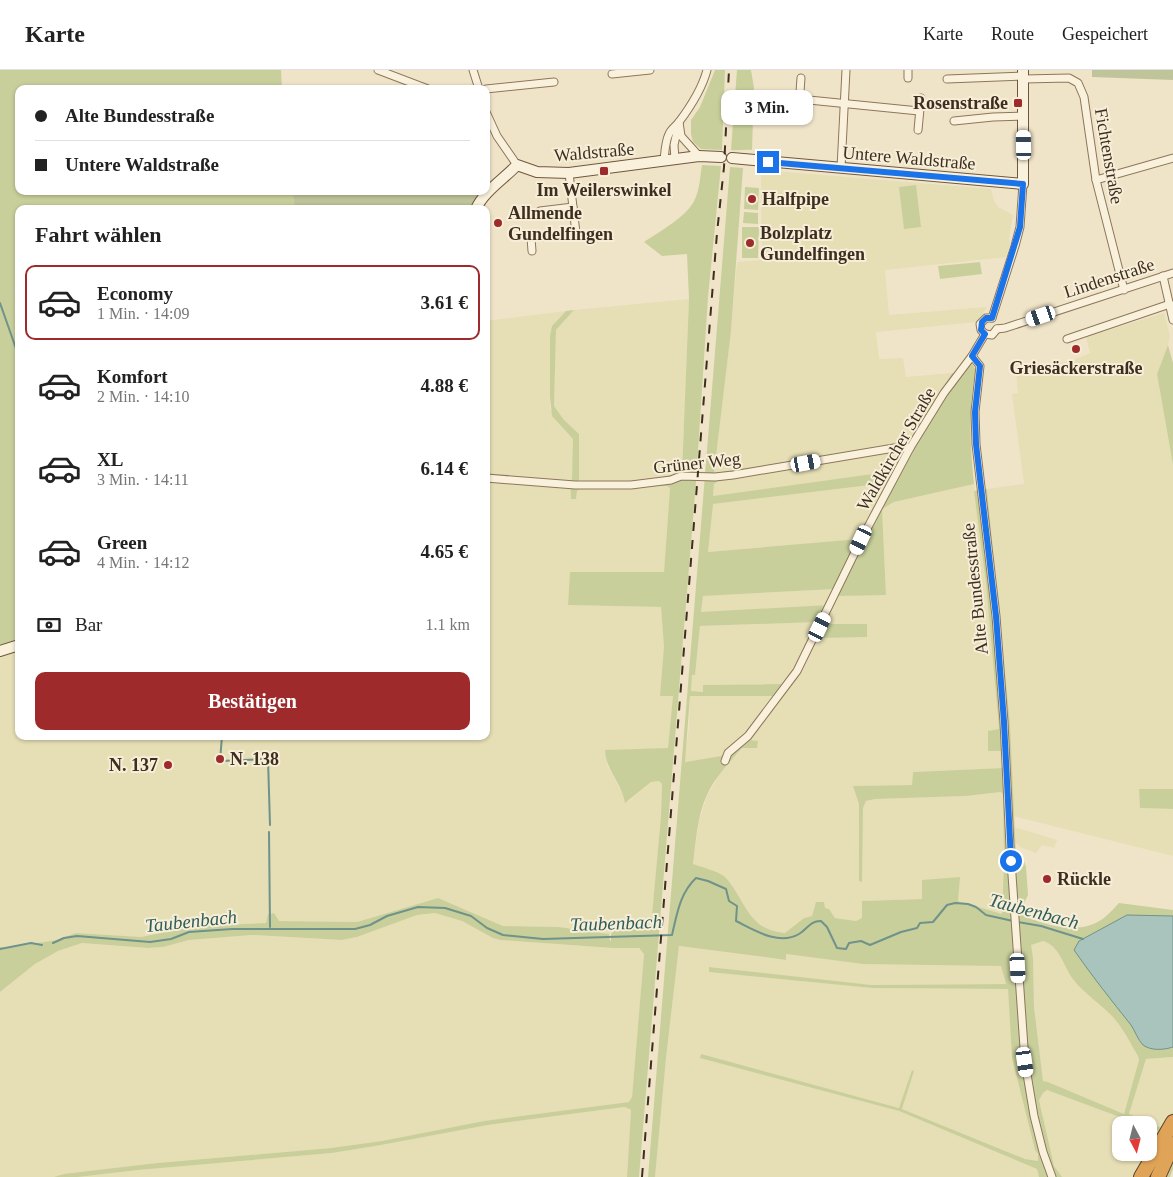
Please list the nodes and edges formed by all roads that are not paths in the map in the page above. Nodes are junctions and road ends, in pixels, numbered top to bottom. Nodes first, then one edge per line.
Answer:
1 (378, 70) edge
2 (473, 70) edge
3 (650, 70) edge
4 (708, 70) edge
5 (846, 70) edge
6 (908, 70) edge
7 (612, 74) dead end
8 (1023, 75) edge
9 (800, 78) dead end
10 (908, 78) dead end
11 (947, 79) dead end
12 (554, 82) dead end
13 (417, 85) edge
14 (478, 85) edge
15 (490, 89) edge
16 (921, 98) dead end
17 (800, 99) junction
18 (844, 103) junction
19 (919, 111) junction
20 (1023, 116) junction
21 (798, 120) dead end
22 (490, 121) edge
23 (954, 121) dead end
24 (679, 122) junction
25 (918, 130) dead end
26 (703, 156) junction
27 (721, 157) dead end
28 (732, 158) dead end
29 (1173, 158) edge
30 (675, 159) junction
31 (664, 161) junction
32 (517, 164) junction
33 (841, 168) junction
34 (569, 173) junction
35 (1096, 180) junction
36 (1023, 184) junction
37 (490, 190) edge
38 (573, 207) junction
39 (540, 210) dead end
40 (532, 251) dead end
41 (1173, 274) edge
42 (1163, 276) junction
43 (1124, 290) junction
44 (1170, 304) junction
45 (992, 318) junction
46 (1173, 320) edge
47 (997, 329) junction
48 (985, 334) junction
49 (1068, 339) dead end
50 (972, 356) junction
51 (910, 448) junction
52 (490, 478) edge
53 (15, 646) edge
54 (0, 651) edge
55 (725, 761) dead end
56 (1173, 1122) edge
57 (1173, 1144) edge
58 (1158, 1148) edge
59 (1150, 1161) edge
60 (1151, 1161) edge
61 (1052, 1177) edge
62 (1141, 1177) edge
63 (1146, 1177) edge
64 (1158, 1177) edge

1 - 13 street
2 - 14 street
3 - 7 street
4 - 24 street
5 - 18 street
6 - 10 street
8 - 11 street
8 - 20 street
8 - 35 street, Fichtenstraße
9 - 17 street
12 - 15 street
16 - 19 street
17 - 18 street
17 - 21 street
18 - 19 street
18 - 33 street
19 - 25 street
20 - 23 street
20 - 36 street
22 - 32 street
24 - 26 street
24 - 30 street
24 - 31 street
26 - 27 street
26 - 30 street, Waldstraße
28 - 33 street, Untere Waldstraße
29 - 35 street
30 - 31 street, Waldstraße
31 - 34 street, Waldstraße
32 - 34 street, Waldstraße
32 - 37 street
33 - 36 street, Untere Waldstraße
34 - 38 street
35 - 43 street, Fichtenstraße
36 - 45 street
38 - 39 street
38 - 40 street
41 - 42 street, Lindenstraße
42 - 43 street, Lindenstraße
42 - 44 street
43 - 47 street, Lindenstraße
44 - 46 street
44 - 49 street
45 - 47 street
45 - 48 street
47 - 48 street
48 - 50 street
50 - 51 street, Waldkircher Straße
50 - 61 street, Alte Bundesstraße
51 - 52 street, Grüner Weg
51 - 55 street, Waldkircher Straße
53 - 54 street
56 - 58 highway
57 - 64 highway
59 - 62 highway
60 - 63 highway

